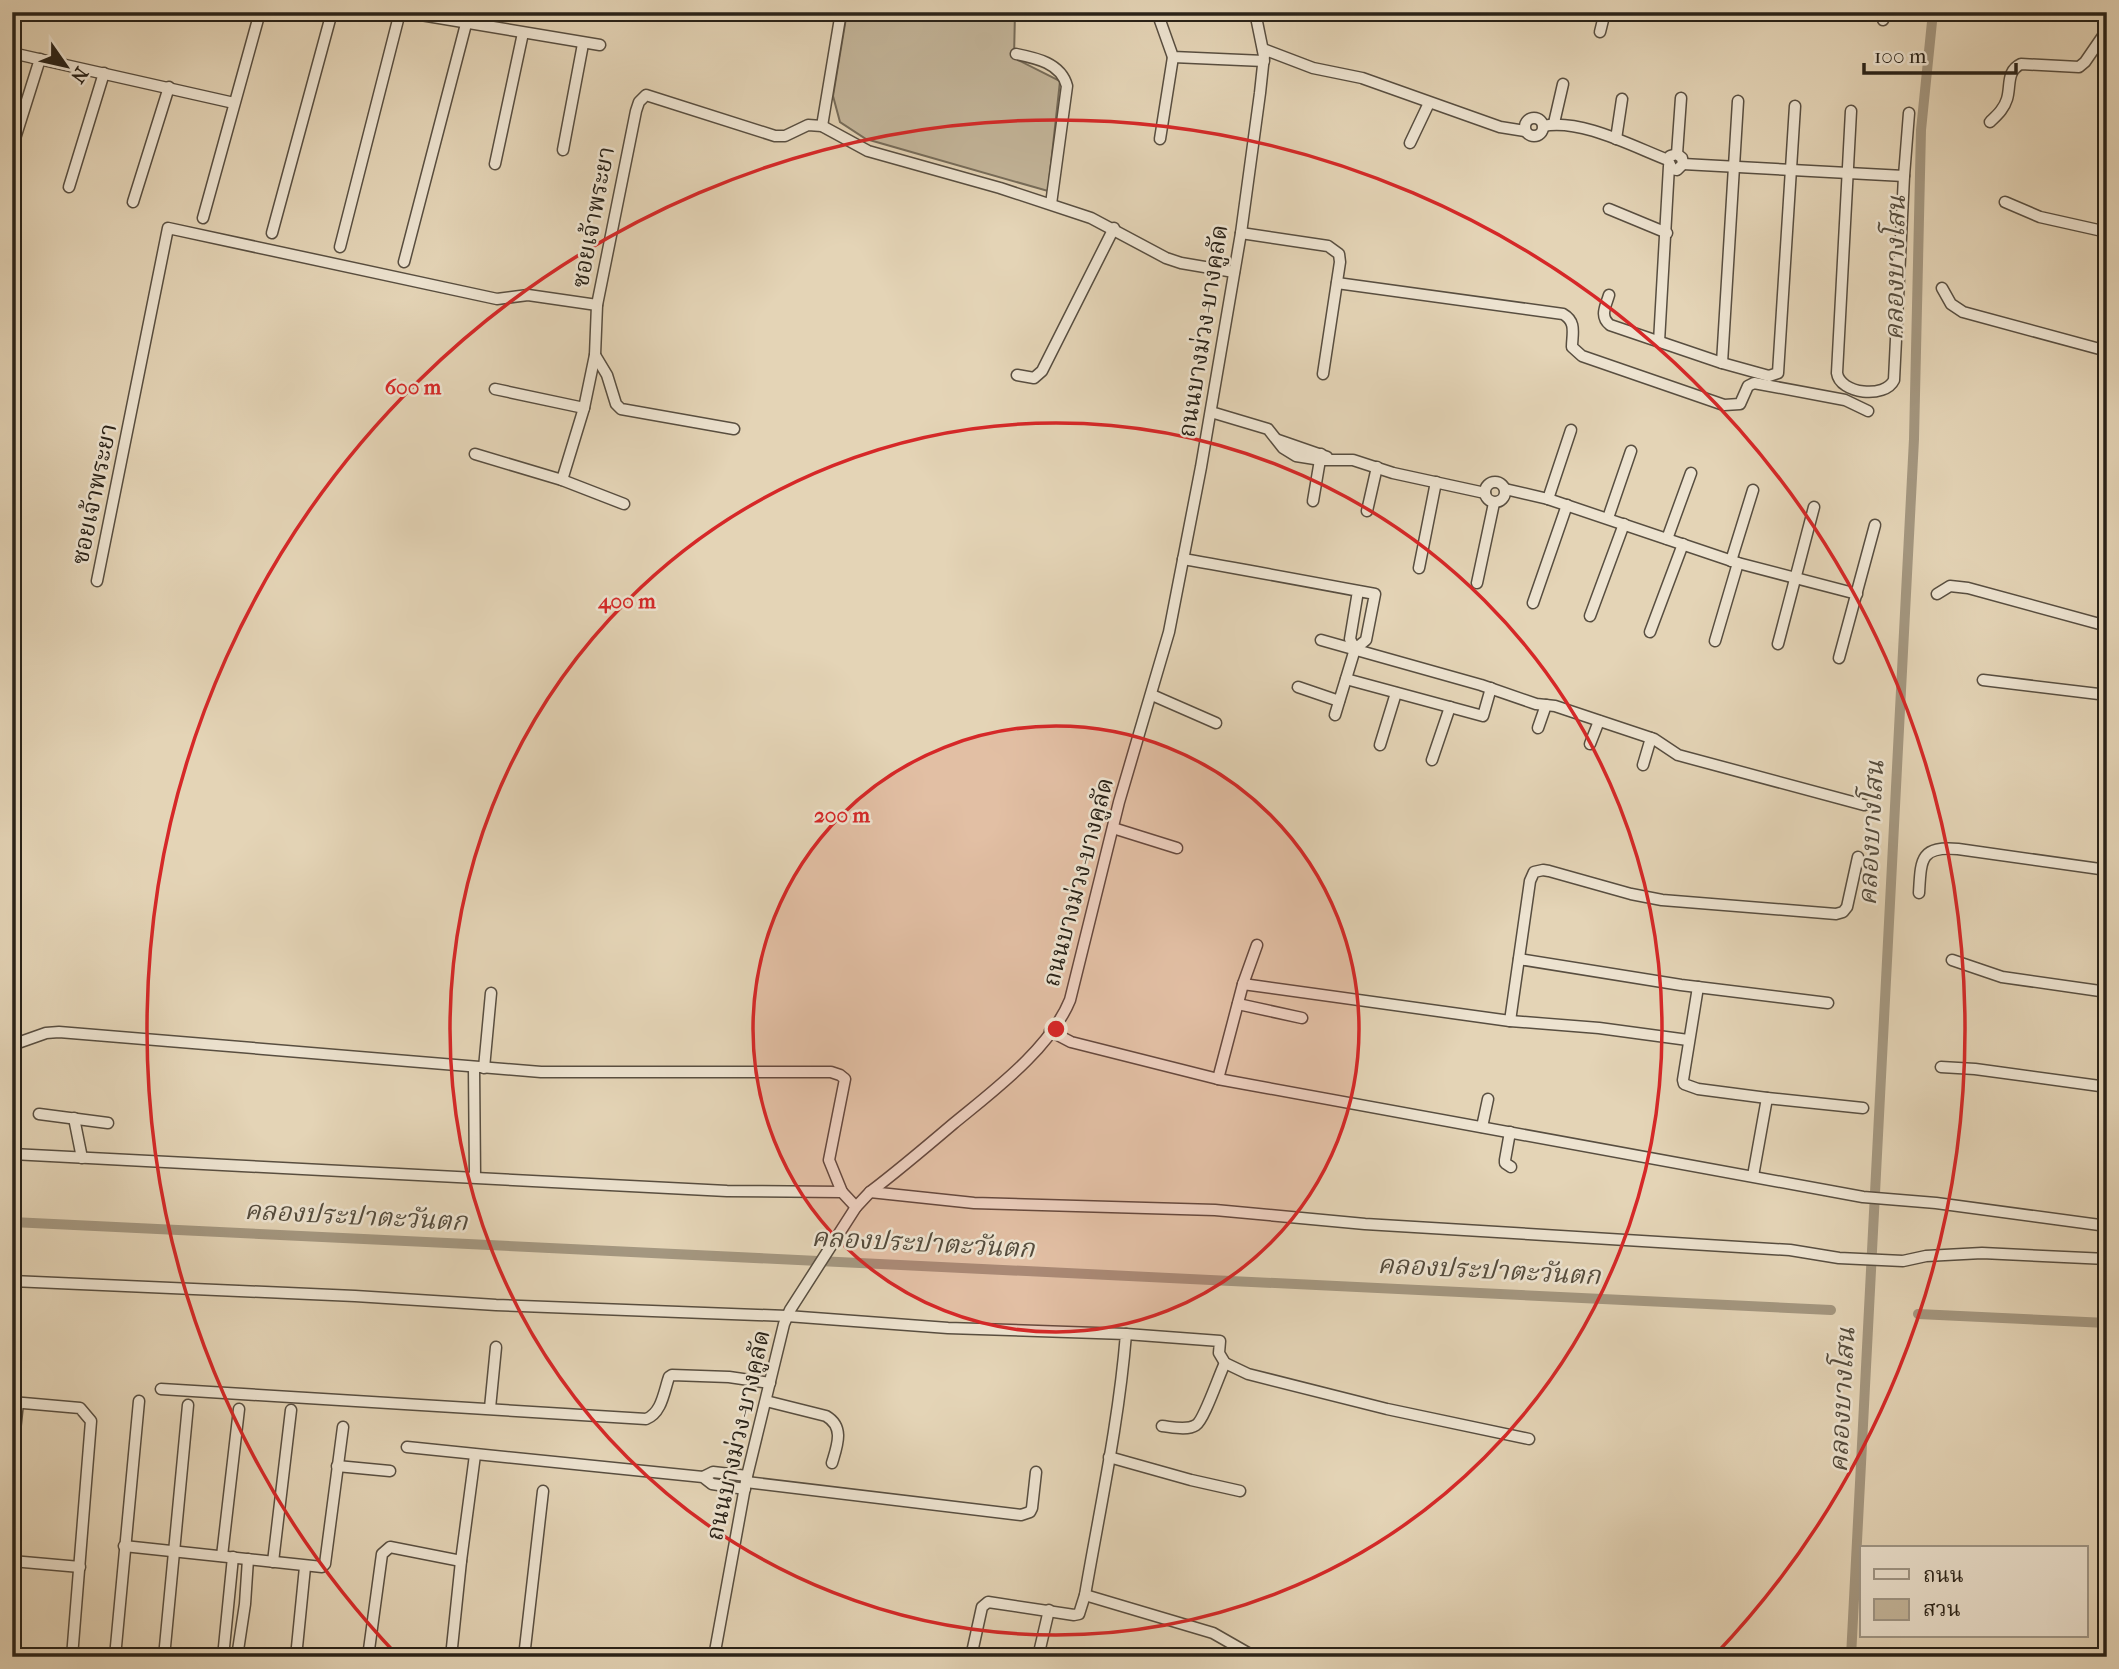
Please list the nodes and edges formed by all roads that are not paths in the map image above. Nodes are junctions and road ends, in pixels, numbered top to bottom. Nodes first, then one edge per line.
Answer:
1 (260, 12) edge
2 (332, 12) edge
3 (401, 12) edge
4 (841, 12) edge
5 (1157, 12) edge
6 (1255, 12) edge
7 (1605, 12) edge
8 (466, 24) junction
9 (2107, 30) edge
10 (1600, 32) dead end
11 (523, 33) junction
12 (583, 44) junction
13 (600, 45) dead end
14 (1263, 49) junction
15 (12, 54) edge
16 (1016, 54) dead end
17 (1173, 57) junction
18 (40, 58) junction
19 (1264, 61) junction
20 (104, 73) junction
21 (1563, 85) dead end
22 (169, 87) junction
23 (1681, 98) dead end
24 (1622, 99) dead end
25 (1738, 101) dead end
26 (234, 103) junction
27 (1429, 103) junction
28 (1795, 106) dead end
29 (1851, 111) dead end
30 (1909, 113) dead end
31 (1990, 122) dead end
32 (1549, 125) junction
33 (822, 126) junction
34 (1160, 139) dead end
35 (1616, 139) junction
36 (1410, 143) dead end
37 (12, 148) edge
38 (563, 150) dead end
39 (1674, 161) junction
40 (495, 164) dead end
41 (1733, 167) junction
42 (1791, 169) junction
43 (1847, 172) junction
44 (1904, 176) junction
45 (69, 187) dead end
46 (134, 202) dead end
47 (2005, 202) dead end
48 (1051, 204) junction
49 (1609, 209) dead end
50 (203, 218) dead end
51 (1114, 229) junction
52 (2107, 232) edge
53 (272, 233) dead end
54 (1241, 233) junction
55 (1667, 233) junction
56 (340, 247) dead end
57 (404, 262) dead end
58 (1234, 272) junction
59 (1337, 283) junction
60 (1942, 288) dead end
61 (1609, 295) dead end
62 (597, 304) junction
63 (1659, 342) junction
64 (2107, 351) edge
65 (596, 355) junction
66 (1722, 363) junction
67 (1323, 374) dead end
68 (1017, 375) dead end
69 (495, 389) dead end
70 (583, 408) junction
71 (1211, 411) junction
72 (1868, 411) dead end
73 (734, 429) dead end
74 (1572, 430) dead end
75 (1632, 451) dead end
76 (475, 454) dead end
77 (1324, 457) junction
78 (1377, 467) junction
79 (1691, 473) dead end
80 (562, 480) junction
81 (1436, 482) junction
82 (1505, 489) junction
83 (1753, 491) dead end
84 (1485, 493) junction
85 (1548, 499) junction
86 (1313, 501) dead end
87 (1494, 503) junction
88 (624, 504) dead end
89 (1567, 505) junction
90 (1814, 507) dead end
91 (1367, 511) dead end
92 (1608, 518) junction
93 (1624, 524) junction
94 (1875, 525) dead end
95 (1667, 539) junction
96 (1683, 544) junction
97 (1183, 559) junction
98 (1735, 562) junction
99 (1419, 568) dead end
100 (1795, 578) junction
101 (97, 582) dead end
102 (1477, 583) dead end
103 (1358, 591) junction
104 (1857, 594) junction
105 (1937, 594) dead end
106 (1533, 603) dead end
107 (1590, 616) dead end
108 (2107, 626) edge
109 (1650, 632) dead end
110 (1321, 640) dead end
111 (1714, 641) dead end
112 (1778, 644) dead end
113 (1356, 649) junction
114 (1839, 658) dead end
115 (1346, 679) junction
116 (1983, 680) dead end
117 (1298, 687) dead end
118 (1492, 688) junction
119 (1396, 692) junction
120 (1152, 695) junction
121 (2107, 695) edge
122 (1339, 701) junction
123 (1545, 705) junction
124 (1450, 707) junction
125 (1335, 715) dead end
126 (1599, 721) junction
127 (1216, 723) dead end
128 (1538, 727) dead end
129 (1651, 738) junction
130 (1590, 744) dead end
131 (1380, 745) dead end
132 (1432, 760) dead end
133 (1643, 765) dead end
134 (1864, 805) dead end
135 (1113, 828) junction
136 (1177, 848) dead end
137 (1857, 858) dead end
138 (2107, 870) edge
139 (1919, 892) dead end
140 (1257, 945) dead end
141 (1519, 959) junction
142 (1952, 960) dead end
143 (1243, 984) junction
144 (1698, 987) junction
145 (2107, 992) edge
146 (491, 993) dead end
147 (1828, 1003) dead end
148 (1238, 1004) junction
149 (1302, 1018) dead end
150 (1510, 1021) junction
151 (1050, 1031) junction
152 (1688, 1040) junction
153 (12, 1045) edge
154 (1941, 1067) dead end
155 (479, 1068) junction
156 (1219, 1079) junction
157 (2107, 1087) edge
158 (1768, 1098) junction
159 (1488, 1099) dead end
160 (1863, 1108) dead end
161 (39, 1114) dead end
162 (74, 1118) junction
163 (108, 1123) dead end
164 (1482, 1127) junction
165 (1510, 1132) junction
166 (12, 1154) edge
167 (82, 1158) junction
168 (1511, 1167) dead end
169 (475, 1177) junction
170 (1754, 1177) junction
171 (842, 1192) junction
172 (870, 1192) junction
173 (856, 1207) junction
174 (2107, 1226) edge
175 (2107, 1259) edge
176 (12, 1281) edge
177 (789, 1313) junction
178 (1126, 1334) junction
179 (496, 1347) dead end
180 (1225, 1363) junction
181 (769, 1383) junction
182 (161, 1389) dead end
183 (139, 1401) dead end
184 (766, 1401) junction
185 (15, 1402) edge
186 (188, 1405) dead end
187 (490, 1408) junction
188 (239, 1409) dead end
189 (291, 1410) dead end
190 (1162, 1426) dead end
191 (343, 1427) dead end
192 (1528, 1439) dead end
193 (407, 1447) dead end
194 (475, 1455) junction
195 (1108, 1457) junction
196 (12, 1459) edge
197 (832, 1464) dead end
198 (337, 1466) junction
199 (390, 1471) dead end
200 (1036, 1472) dead end
201 (746, 1483) junction
202 (1240, 1490) dead end
203 (543, 1491) dead end
204 (124, 1546) junction
205 (173, 1551) junction
206 (228, 1557) junction
207 (248, 1559) junction
208 (461, 1560) junction
209 (12, 1561) edge
210 (273, 1562) junction
211 (80, 1567) junction
212 (305, 1567) junction
213 (1085, 1595) junction
214 (1049, 1610) junction
215 (223, 1653) edge
216 (237, 1654) edge
217 (72, 1657) edge
218 (114, 1657) edge
219 (164, 1657) edge
220 (296, 1657) edge
221 (368, 1657) edge
222 (451, 1657) edge
223 (524, 1657) edge
224 (715, 1657) edge
225 (971, 1657) edge
226 (1038, 1657) edge
227 (1255, 1657) edge

1 - 26 street
2 - 53 street
3 - 8 street
3 - 56 street
4 - 33 street
5 - 17 street
6 - 14 street, ถนนบางม่วง-บางคูลัด
7 - 10 street
8 - 11 street
8 - 57 street
9 - 31 street
11 - 12 street
11 - 40 street
12 - 13 street
12 - 38 street
14 - 19 street, ถนนบางม่วง-บางคูลัด
14 - 27 street
15 - 18 street
16 - 48 street
17 - 19 street
17 - 34 street
18 - 20 street
18 - 37 street
19 - 54 street, ถนนบางม่วง-บางคูลัด
20 - 22 street
20 - 45 street
21 - 32 street
22 - 26 street
22 - 46 street
23 - 39 street
24 - 35 street
25 - 41 street
26 - 50 street
27 - 32 street
27 - 36 street
28 - 42 street
29 - 43 street
30 - 44 street
32 - 35 street
33 - 48 street
33 - 62 street, ซอยเจ้าพระยา
35 - 39 street
39 - 41 street
39 - 55 street
41 - 42 street
41 - 66 street
42 - 43 street
42 - 66 street
43 - 44 street
43 - 44 street
47 - 52 street
48 - 51 street
49 - 55 street
51 - 58 street
51 - 68 street
54 - 58 street, ถนนบางม่วง-บางคูลัด
54 - 59 street
55 - 63 street
58 - 71 street, ถนนบางม่วง-บางคูลัด
59 - 67 street
59 - 72 street
60 - 64 street
61 - 63 street
62 - 65 street
62 - 101 street, ซอยเจ้าพระยา
63 - 66 street
65 - 70 street
65 - 73 street
69 - 70 street
70 - 80 street
71 - 77 street
71 - 97 street, ถนนบางม่วง-บางคูลัด
74 - 85 street
75 - 92 street
76 - 80 street
77 - 78 street
77 - 86 street
78 - 81 street
78 - 91 street
79 - 95 street
80 - 88 street
81 - 84 street
81 - 99 street
82 - 84 street
82 - 85 street
82 - 87 street
83 - 98 street
84 - 87 street
85 - 89 street
87 - 102 street
89 - 92 street
89 - 106 street
90 - 100 street
92 - 93 street
93 - 95 street
93 - 107 street
94 - 104 street
95 - 96 street
96 - 98 street
96 - 109 street
97 - 103 street
97 - 120 street, ถนนบางม่วง-บางคูลัด
98 - 100 street
98 - 111 street
100 - 104 street
100 - 112 street
103 - 113 street
103 - 113 street
104 - 114 street
105 - 108 street
110 - 113 street
113 - 115 street
113 - 118 street
115 - 119 street
115 - 122 street
116 - 121 street
117 - 122 street
118 - 123 street
118 - 124 street
119 - 124 street
119 - 131 street
120 - 127 street
120 - 135 street, ถนนบางม่วง-บางคูลัด
122 - 125 street
123 - 126 street
123 - 128 street
124 - 132 street
126 - 129 street
126 - 130 street
129 - 133 street
129 - 134 street
135 - 136 street
135 - 151 street, ถนนบางม่วง-บางคูลัด
137 - 141 street
138 - 139 street
140 - 143 street
141 - 144 street
141 - 150 street
142 - 145 street
143 - 148 street
143 - 150 street
144 - 147 street
144 - 152 street
146 - 155 street
148 - 149 street
148 - 156 street
150 - 152 street
151 - 156 street
151 - 172 street, ถนนบางม่วง-บางคูลัด
152 - 158 street
153 - 155 street
154 - 157 street
155 - 169 street
155 - 171 street
156 - 164 street
158 - 160 street
158 - 170 street
159 - 164 street
161 - 162 street
162 - 163 street
162 - 167 street
164 - 165 street
165 - 168 street
165 - 170 street
166 - 167 street
167 - 169 street
169 - 171 street
170 - 174 street
171 - 173 street
172 - 173 street, ถนนบางม่วง-บางคูลัด
172 - 175 street
173 - 177 street, ถนนบางม่วง-บางคูลัด
176 - 177 street
177 - 178 street
177 - 181 street, ถนนบางม่วง-บางคูลัด
178 - 180 street
178 - 195 street
179 - 187 street
180 - 190 street
180 - 192 street
181 - 184 street, ถนนบางม่วง-บางคูลัด
181 - 187 street
182 - 187 street
183 - 204 street
184 - 197 street
184 - 201 street, ถนนบางม่วง-บางคูลัด
185 - 196 street
185 - 211 street
186 - 205 street
188 - 206 street
189 - 210 street
191 - 198 street
193 - 194 street
194 - 201 street
194 - 208 street
195 - 202 street
195 - 213 street
198 - 199 street
198 - 212 street
200 - 201 street
201 - 224 street, ถนนบางม่วง-บางคูลัด
203 - 223 street
204 - 205 street
204 - 218 street
205 - 206 street
205 - 219 street
206 - 207 street
206 - 215 street
207 - 210 street
207 - 216 street
208 - 221 street
208 - 222 street
209 - 211 street
210 - 212 street
211 - 217 street
212 - 220 street
213 - 214 street
213 - 227 street
214 - 225 street
214 - 226 street
215 - 216 street

